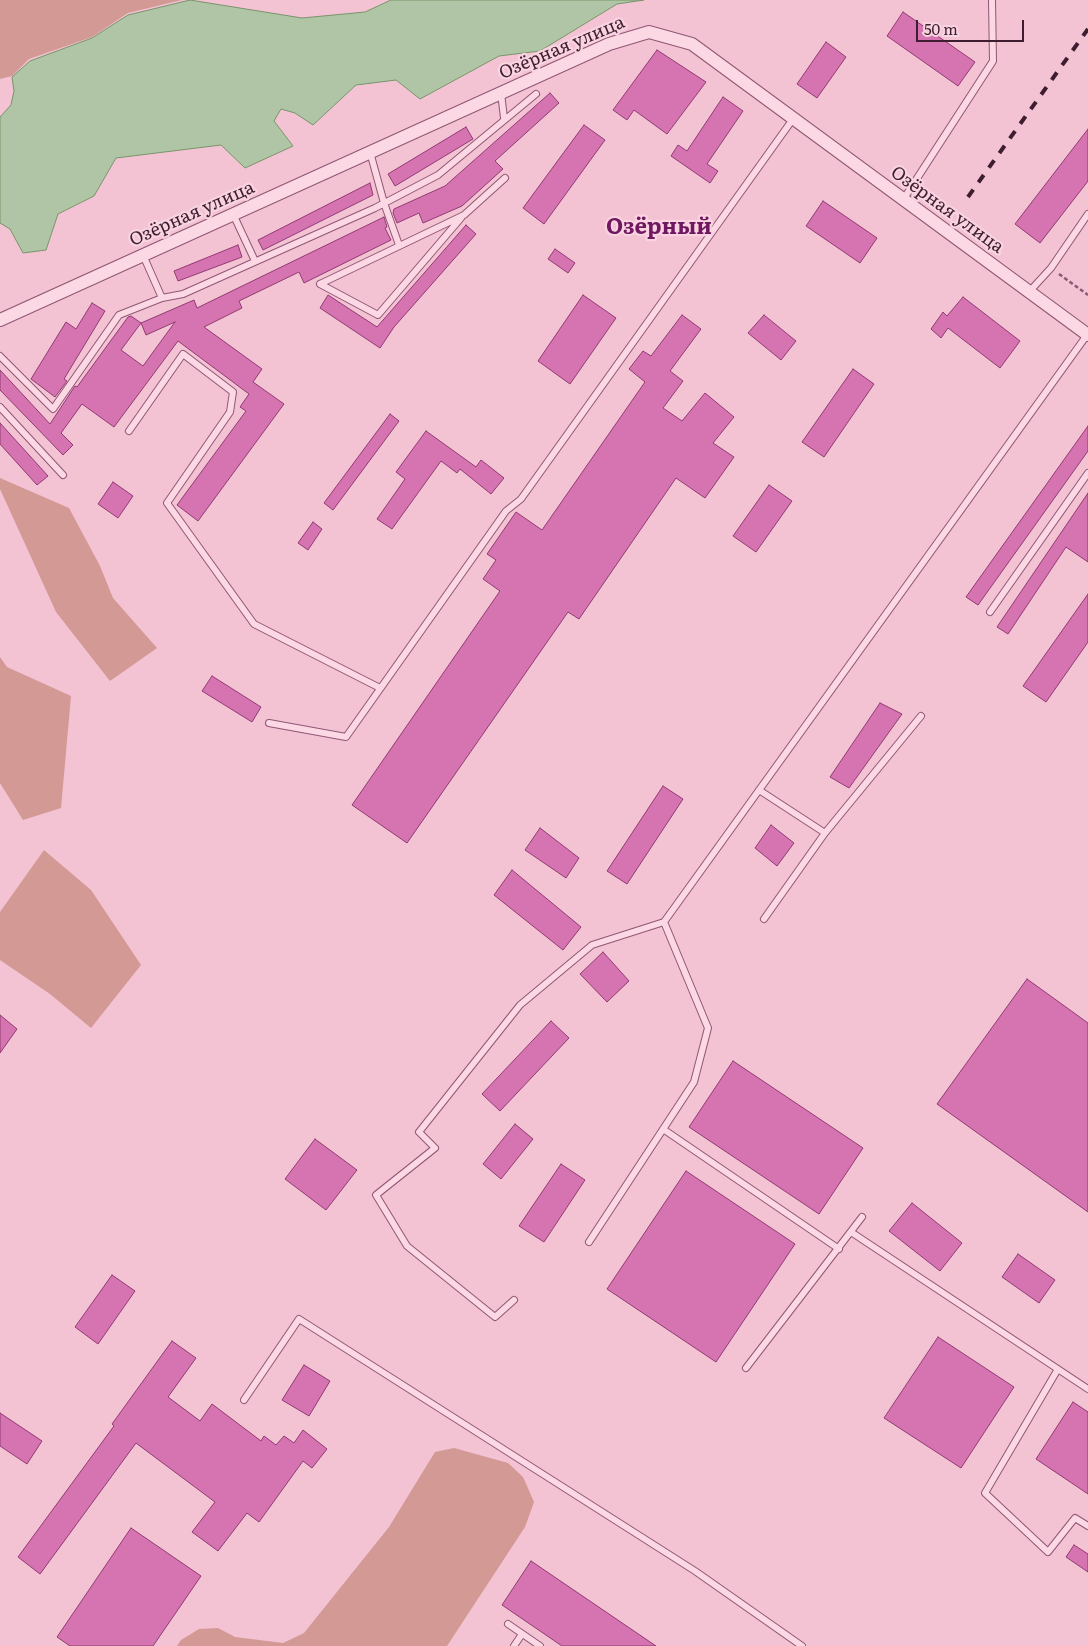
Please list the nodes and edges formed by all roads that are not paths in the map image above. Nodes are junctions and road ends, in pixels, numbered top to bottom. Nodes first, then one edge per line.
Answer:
1 (992, 0) edge
2 (501, 93) junction
3 (536, 94) dead end
4 (504, 118) junction
5 (793, 119) junction
6 (370, 152) junction
7 (505, 178) dead end
8 (903, 200) junction
9 (384, 203) junction
10 (233, 214) junction
11 (1088, 214) edge
12 (464, 215) junction
13 (399, 245) junction
14 (143, 255) junction
15 (255, 262) junction
16 (1029, 292) junction
17 (162, 298) junction
18 (0, 320) edge
19 (1088, 335) edge
20 (0, 356) edge
21 (0, 407) edge
22 (129, 431) dead end
23 (1088, 473) edge
24 (63, 475) dead end
25 (990, 612) dead end
26 (380, 688) junction
27 (921, 716) dead end
28 (269, 722) dead end
29 (759, 790) junction
30 (825, 833) junction
31 (764, 919) dead end
32 (664, 922) junction
33 (663, 1129) junction
34 (862, 1217) dead end
35 (851, 1232) junction
36 (589, 1242) dead end
37 (839, 1249) junction
38 (514, 1300) dead end
39 (746, 1368) dead end
40 (1058, 1369) junction
41 (1088, 1389) edge
42 (244, 1400) dead end
43 (1088, 1526) edge
44 (508, 1624) dead end
45 (522, 1634) junction
46 (514, 1646) edge
47 (540, 1646) edge
48 (802, 1646) edge

1 - 8 lane
2 - 4 lane
2 - 5 street, Озёрная улица
2 - 6 street, Озёрная улица
3 - 4 lane
4 - 9 lane
5 - 8 street, Озёрная улица
5 - 26 lane
6 - 9 lane
6 - 10 street, Озёрная улица
7 - 12 lane
8 - 16 street, Озёрная улица
9 - 13 lane
9 - 15 lane
10 - 14 street, Озёрная улица
10 - 15 lane
11 - 16 lane
12 - 13 lane
12 - 13 lane
14 - 17 lane
14 - 18 street, Озёрная улица
15 - 17 lane
16 - 19 street, Озёрная улица
17 - 20 lane
19 - 29 lane
21 - 24 lane
22 - 26 lane
23 - 25 lane
26 - 28 lane
27 - 30 lane
29 - 30 lane
29 - 32 lane
30 - 31 lane
32 - 33 lane
32 - 38 lane
33 - 36 lane
33 - 37 lane
34 - 35 lane
35 - 37 lane
35 - 40 lane
37 - 39 lane
40 - 41 lane
40 - 43 lane
42 - 48 lane
44 - 45 lane
45 - 46 lane
45 - 47 lane

